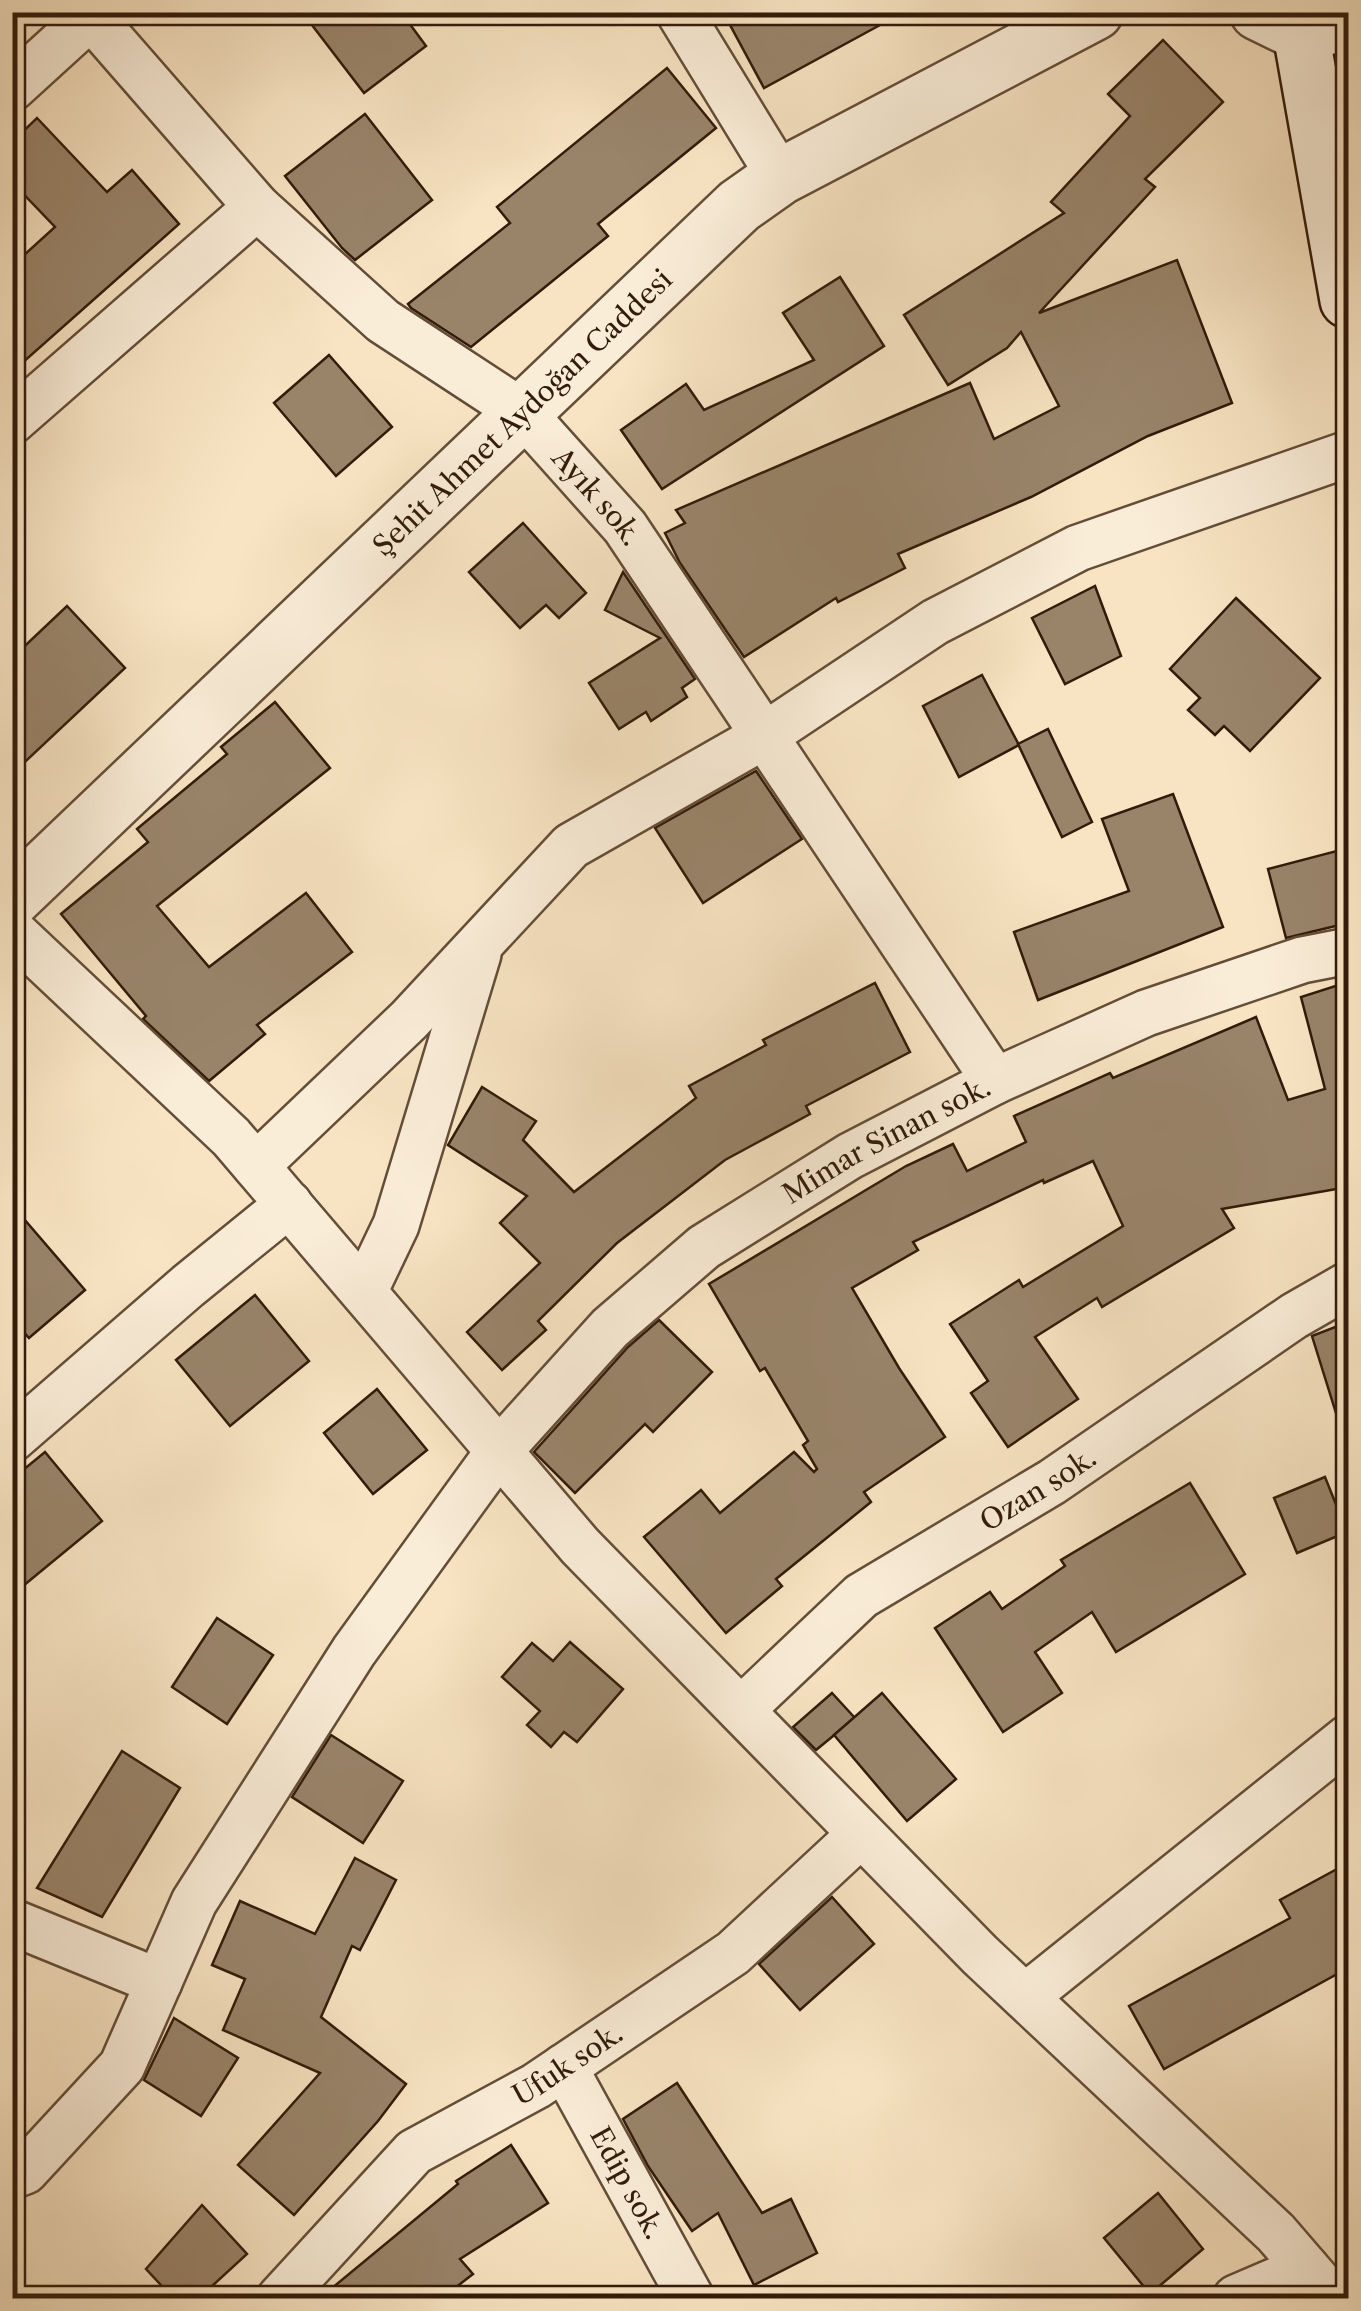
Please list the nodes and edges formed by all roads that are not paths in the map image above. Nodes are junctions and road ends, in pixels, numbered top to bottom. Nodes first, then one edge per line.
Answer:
1 (679, 12) edge
2 (1095, 12) edge
3 (89, 14) edge
4 (1301, 18) edge
5 (12, 88) edge
6 (780, 177) junction
7 (257, 207) junction
8 (1348, 300) edge
9 (522, 412) junction
10 (12, 421) edge
11 (1348, 454) edge
12 (764, 736) junction
13 (12, 900) edge
14 (12, 931) edge
15 (482, 943) junction
16 (1348, 951) edge
17 (996, 1081) junction
18 (256, 1166) junction
19 (289, 1204) junction
20 (1348, 1285) edge
21 (364, 1292) junction
22 (12, 1438) edge
23 (499, 1450) junction
24 (741, 1710) junction
25 (1348, 1738) edge
26 (862, 1834) junction
27 (12, 1922) edge
28 (159, 1982) junction
29 (1024, 1997) junction
30 (564, 2068) junction
31 (12, 2176) edge
32 (1319, 2283) edge
33 (280, 2298) edge
34 (692, 2298) edge
35 (1236, 2298) edge

1 - 6 street
2 - 6 street, Şehit Ahmet Aydoğan Caddesi
3 - 5 street
3 - 7 street, Ayık sok.
4 - 8 street
6 - 9 street, Şehit Ahmet Aydoğan Caddesi
7 - 9 street, Ayık sok.
7 - 10 street
9 - 12 street, Ayık sok.
9 - 13 street, Şehit Ahmet Aydoğan Caddesi
11 - 12 street
12 - 15 street
12 - 17 street, Ayık sok.
14 - 18 street
15 - 18 street
15 - 21 street
16 - 17 street, Mimar Sinan sok.
17 - 23 street, Mimar Sinan sok.
18 - 19 street
19 - 21 street
19 - 22 street
20 - 24 street, Ozan sok.
21 - 23 street
23 - 24 street
23 - 28 street, Mimar Sinan sok.
24 - 26 street
25 - 29 street
26 - 29 street
26 - 30 street, Ufuk sok.
27 - 28 street
28 - 31 street, Mimar Sinan sok.
29 - 32 street
30 - 33 street, Ufuk sok.
30 - 34 street, Edip sok.
32 - 35 street

